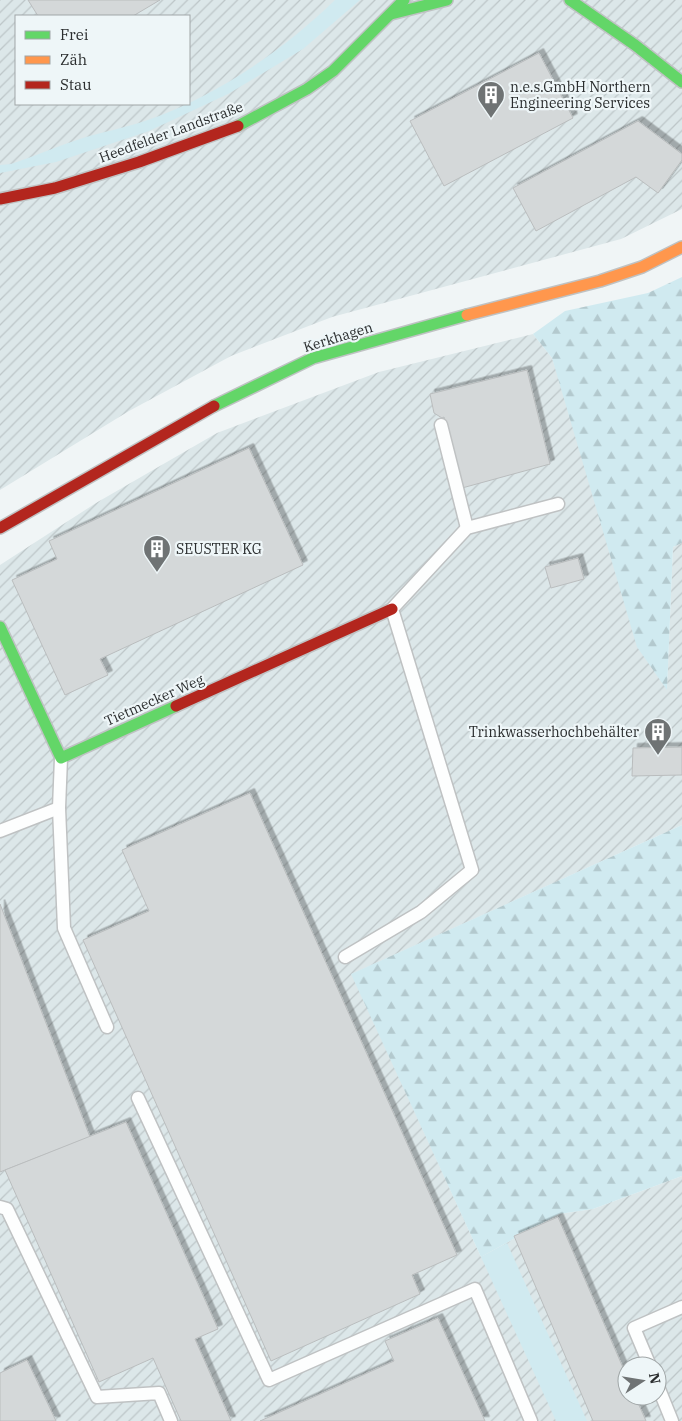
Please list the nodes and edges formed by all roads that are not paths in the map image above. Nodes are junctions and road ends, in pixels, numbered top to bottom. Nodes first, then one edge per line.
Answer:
1 (404, 0) edge
2 (447, 0) edge
3 (568, 2) edge
4 (390, 14) junction
5 (682, 82) edge
6 (0, 199) edge
7 (682, 247) edge
8 (441, 425) dead end
9 (558, 504) dead end
10 (0, 528) edge
11 (467, 528) junction
12 (392, 609) junction
13 (0, 627) edge
14 (61, 758) junction
15 (59, 808) junction
16 (0, 831) edge
17 (345, 956) dead end
18 (107, 1027) dead end
19 (138, 1098) dead end
20 (0, 1207) edge
21 (682, 1307) edge
22 (646, 1356) edge
23 (666, 1406) edge
24 (171, 1421) edge
25 (531, 1421) edge
26 (672, 1421) edge

1 - 4 street, Heedfelder Landstraße
2 - 4 street
3 - 5 street
4 - 6 street, Heedfelder Landstraße
7 - 10 street, Kerkhagen
8 - 11 lane
9 - 11 lane
11 - 12 lane
12 - 14 street, Tietmecker Weg
12 - 17 lane
13 - 14 street
14 - 15 lane
15 - 16 lane
15 - 18 lane
19 - 25 lane
20 - 24 lane
21 - 22 lane
23 - 26 lane

